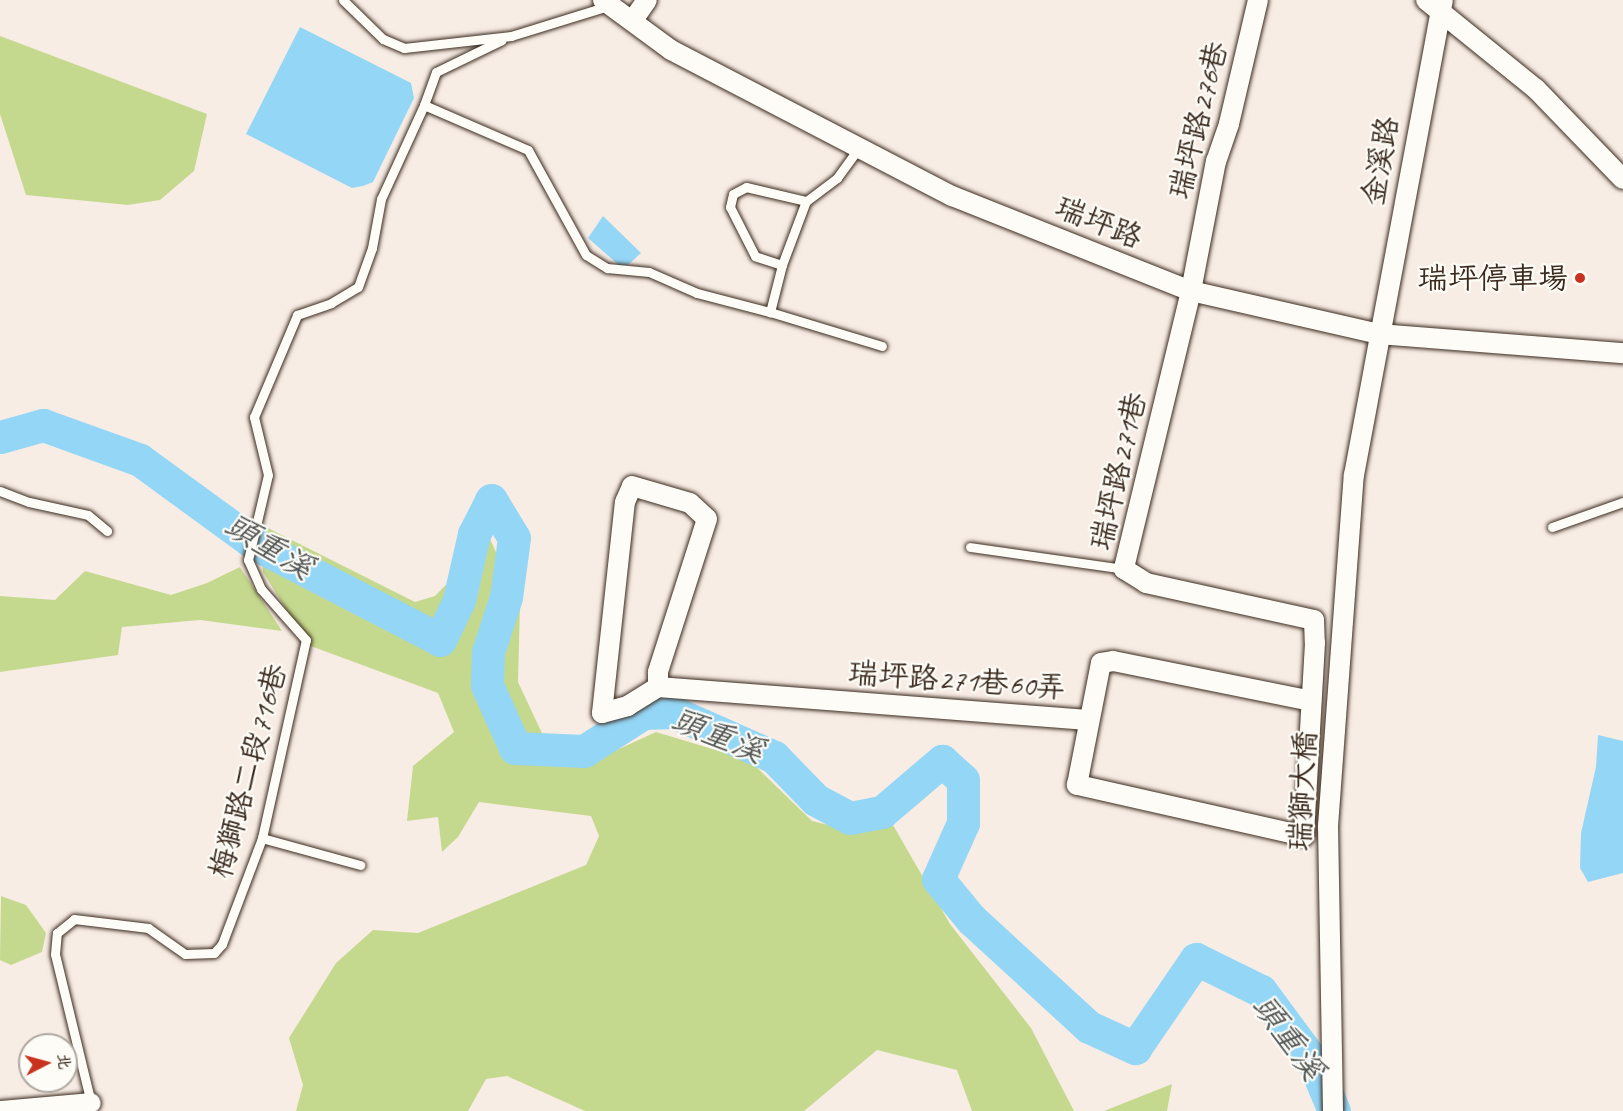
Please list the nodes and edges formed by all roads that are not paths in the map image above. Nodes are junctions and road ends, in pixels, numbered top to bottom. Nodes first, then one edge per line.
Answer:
1 (343, 0) edge
2 (647, 0) edge
3 (1258, 0) edge
4 (607, 3) edge
5 (1436, 3) edge
6 (633, 20) junction
7 (511, 36) junction
8 (424, 105) junction
9 (858, 149) junction
10 (1623, 179) edge
11 (806, 201) junction
12 (782, 265) junction
13 (1191, 291) junction
14 (770, 312) junction
15 (1379, 334) junction
16 (882, 346) dead end
17 (1623, 353) edge
18 (1354, 475) joint
19 (0, 491) edge
20 (1623, 502) edge
21 (1552, 527) dead end
22 (107, 531) dead end
23 (970, 547) dead end
24 (1124, 568) junction
25 (658, 687) junction
26 (1311, 701) junction
27 (1088, 720) junction
28 (262, 838) junction
29 (360, 865) dead end
30 (92, 1107) edge
31 (0, 1111) edge
32 (1334, 1111) edge

1 - 7 lane
2 - 6 street
3 - 13 street, 瑞坪路276巷
4 - 6 street, 瑞坪路
4 - 7 lane
5 - 10 street
5 - 15 street, 金溪路
6 - 9 street, 瑞坪路
7 - 8 lane
8 - 14 lane
8 - 28 lane, 梅獅路二段716巷
9 - 11 lane
9 - 13 street, 瑞坪路
11 - 12 lane
11 - 12 lane
12 - 14 lane
13 - 15 street, 瑞坪路
13 - 24 street, 瑞坪路271巷
14 - 16 lane
15 - 17 street, 瑞坪路
15 - 18 street, 金溪路
18 - 32 street, 瑞獅大橋
19 - 22 lane
20 - 21 lane
23 - 24 lane
24 - 26 street, 瑞坪路271巷
25 - 25 street
25 - 27 street, 瑞坪路271巷60弄
26 - 27 street, 瑞坪路271巷60弄
26 - 27 street
28 - 29 lane
28 - 30 lane, 梅獅路二段716巷
30 - 31 street

